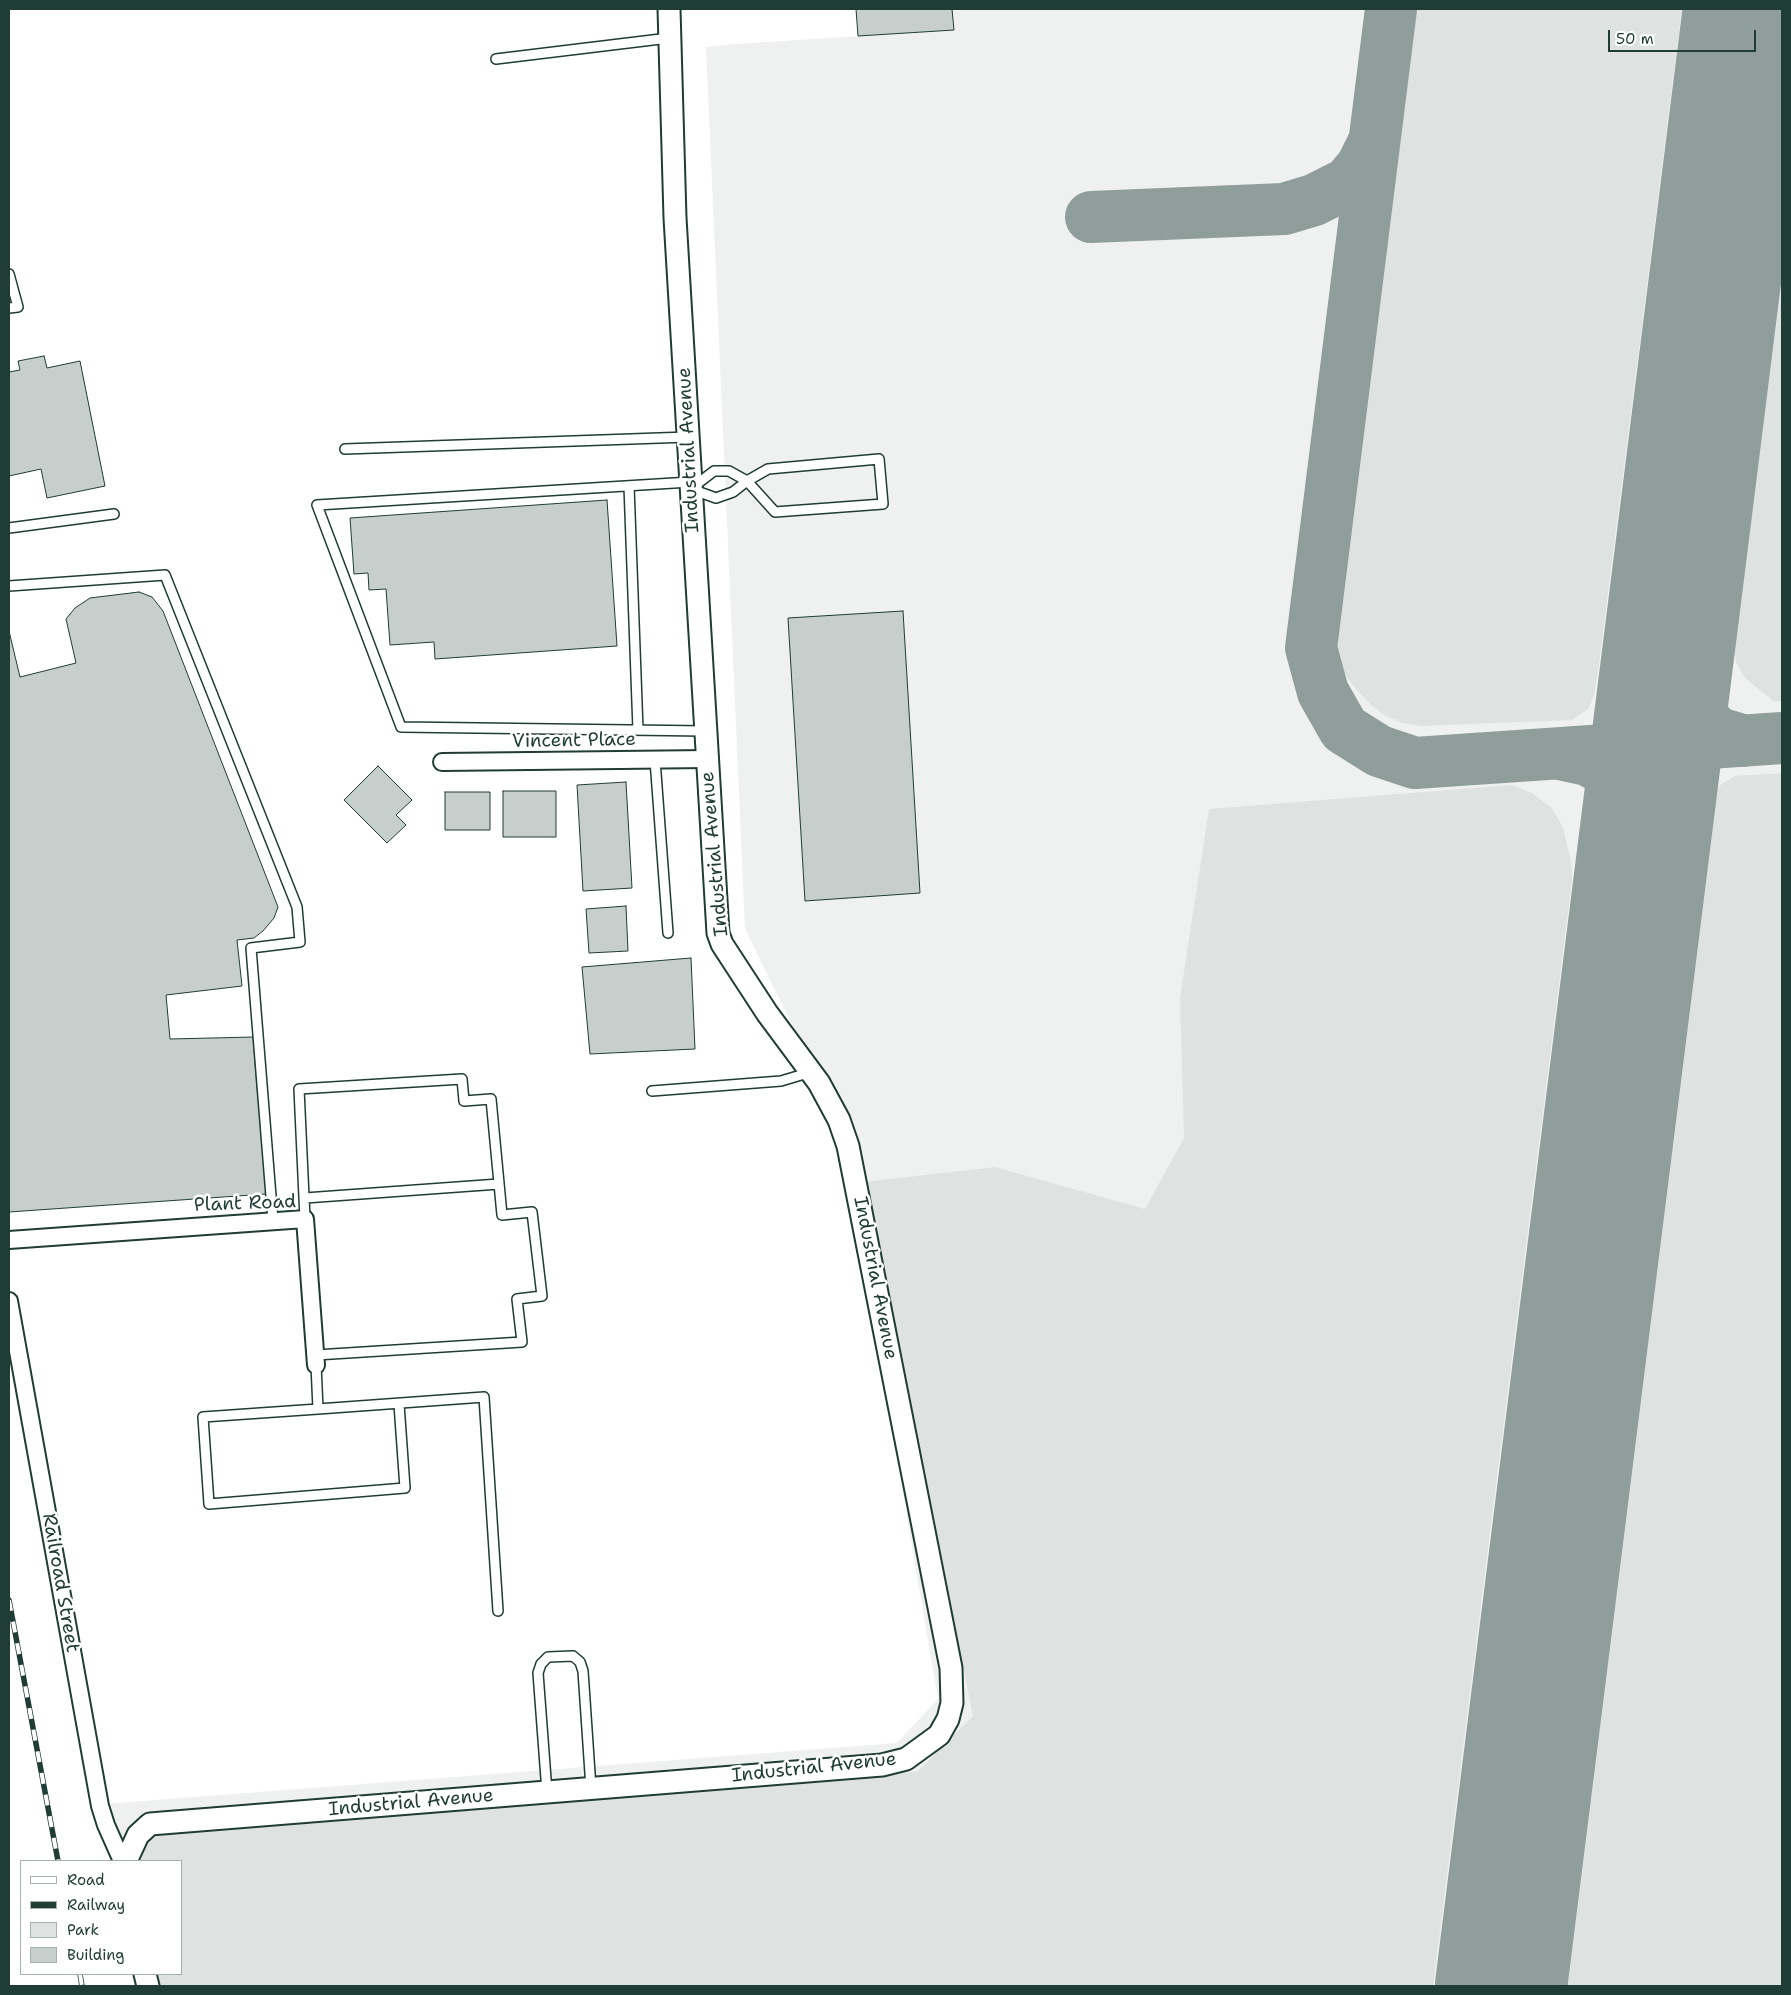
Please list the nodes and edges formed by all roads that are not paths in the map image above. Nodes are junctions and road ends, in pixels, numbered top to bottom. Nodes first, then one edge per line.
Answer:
1 (669, 9) edge
2 (670, 38) junction
3 (496, 59) dead end
4 (9, 274) edge
5 (9, 308) edge
6 (688, 437) junction
7 (345, 449) dead end
8 (747, 481) junction
9 (691, 485) junction
10 (629, 486) junction
11 (114, 514) dead end
12 (9, 528) edge
13 (9, 586) edge
14 (638, 730) junction
15 (705, 731) junction
16 (707, 759) junction
17 (655, 760) junction
18 (442, 762) dead end
19 (668, 933) dead end
20 (811, 1072) junction
21 (652, 1091) dead end
22 (499, 1184) junction
23 (304, 1198) junction
24 (305, 1219) junction
25 (273, 1221) junction
26 (9, 1240) edge
27 (9, 1301) edge
28 (316, 1360) junction
29 (399, 1404) junction
30 (318, 1409) junction
31 (498, 1611) dead end
32 (591, 1788) junction
33 (547, 1792) junction
34 (122, 1860) edge
35 (126, 1860) edge

1 - 2 street, Industrial Avenue
2 - 3 lane
2 - 6 street, Industrial Avenue
4 - 5 lane
6 - 7 lane
6 - 9 street, Industrial Avenue
8 - 8 lane
8 - 9 lane
8 - 9 lane
9 - 10 lane
9 - 15 street, Industrial Avenue
10 - 14 lane
10 - 14 lane
11 - 12 lane
13 - 25 lane
14 - 15 lane
15 - 16 street, Industrial Avenue
16 - 17 street, Vincent Place
16 - 20 street, Industrial Avenue
17 - 18 street, Vincent Place
17 - 19 lane
20 - 21 lane
20 - 32 street, Industrial Avenue
22 - 23 lane
22 - 23 lane
22 - 28 lane
23 - 24 lane
24 - 25 street, Plant Road
24 - 28 street, Plant Road
25 - 26 street, Plant Road
27 - 34 street, Railroad Street
28 - 30 lane
29 - 30 lane
29 - 30 lane
29 - 31 lane
32 - 33 street, Industrial Avenue
32 - 33 lane
33 - 35 street, Industrial Avenue

